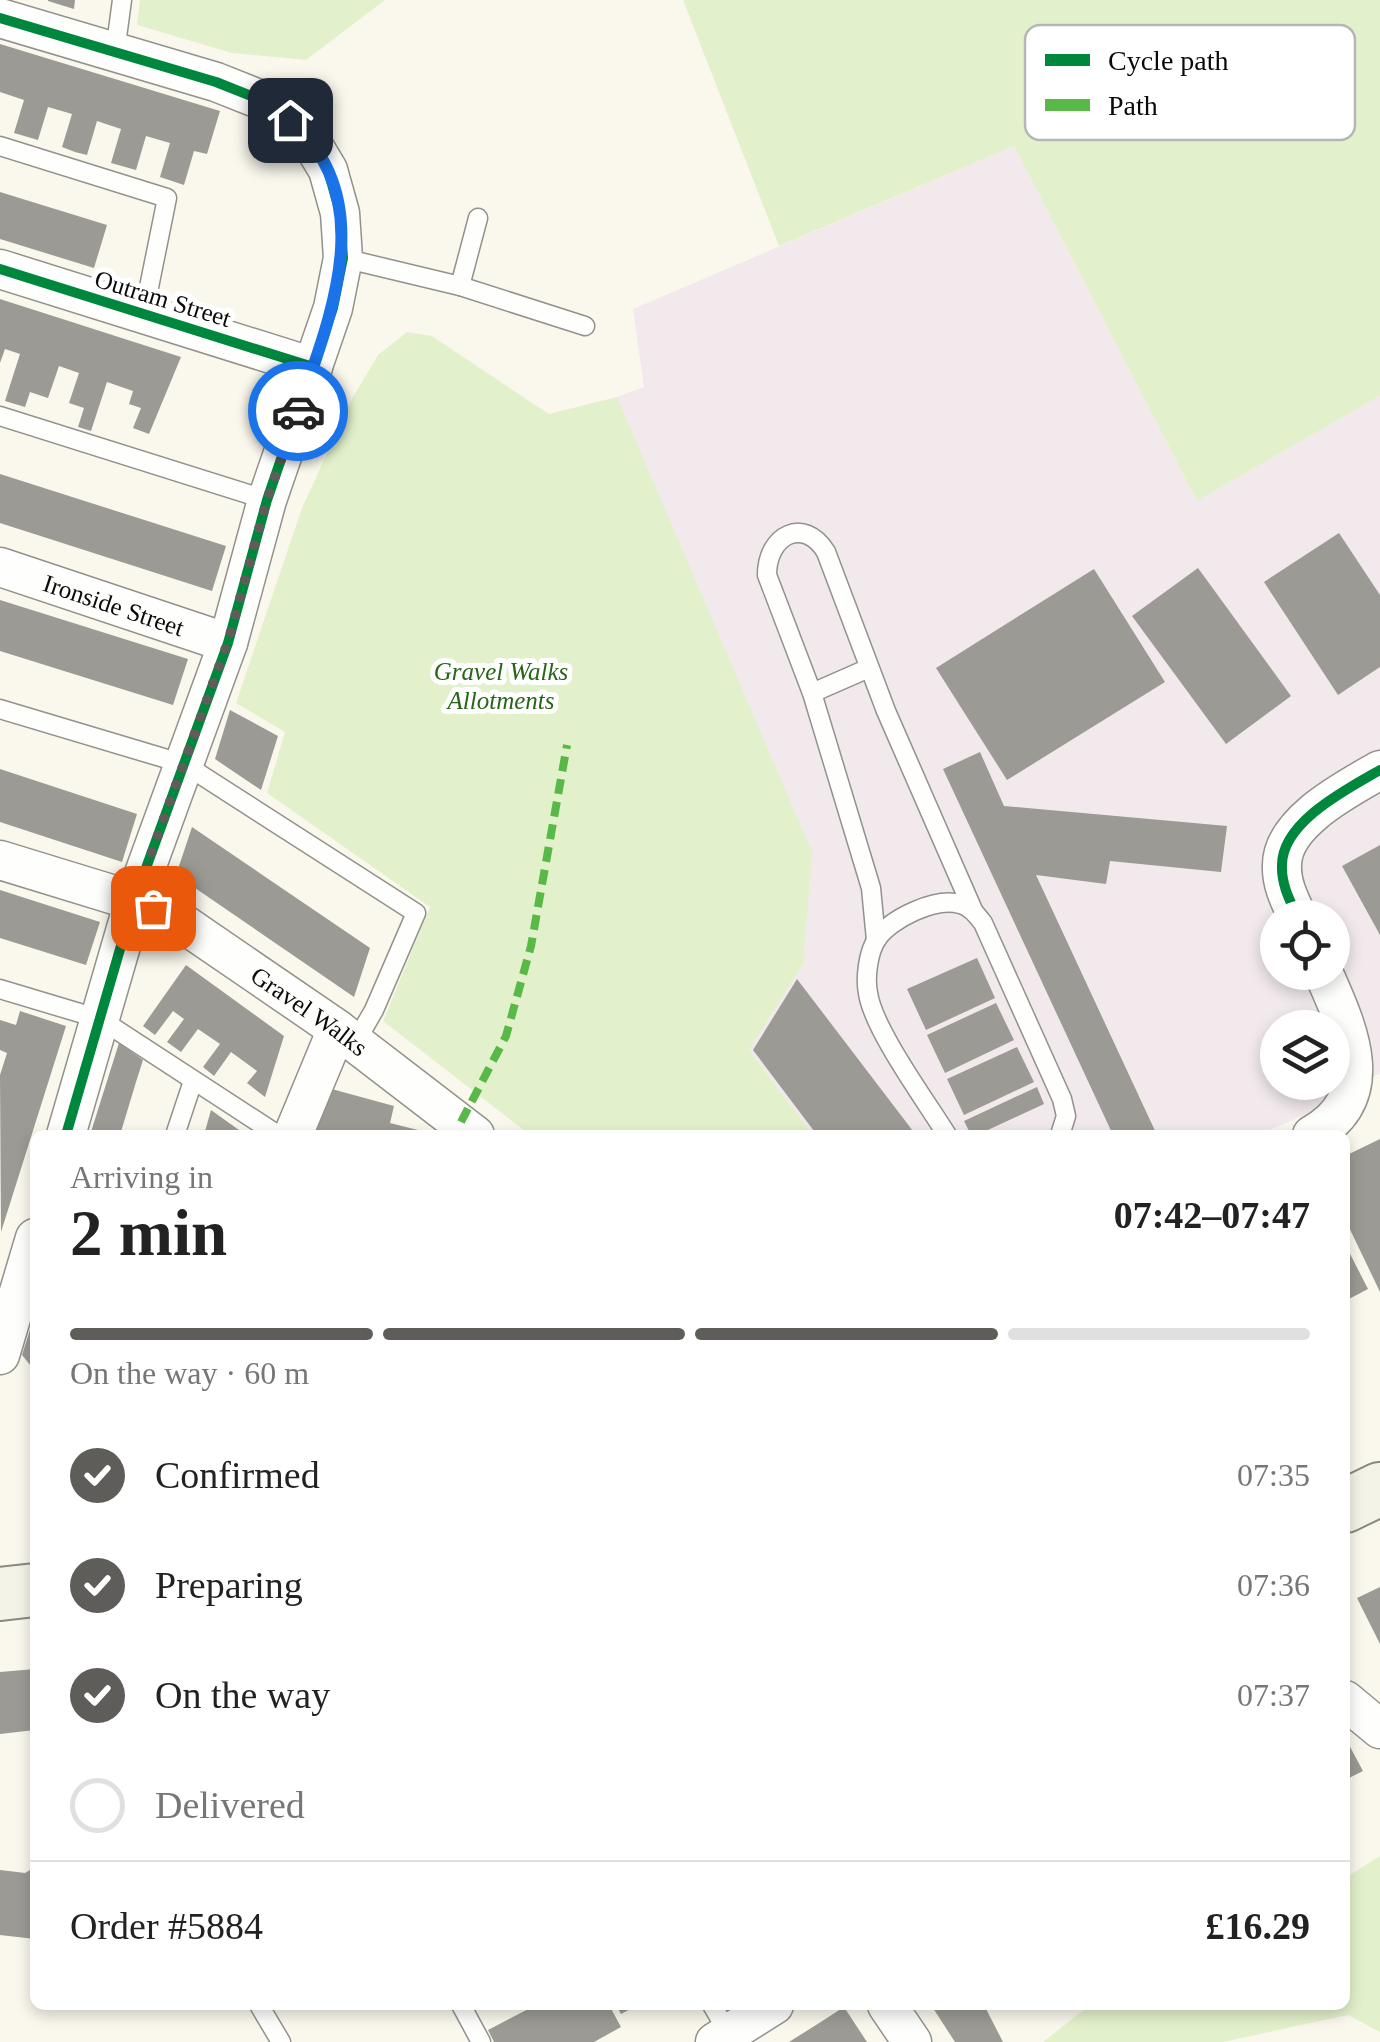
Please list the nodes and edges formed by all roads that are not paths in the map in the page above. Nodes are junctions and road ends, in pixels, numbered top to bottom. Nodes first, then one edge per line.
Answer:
1 (1, 0) edge
2 (122, 0) edge
3 (0, 14) edge
4 (115, 52) junction
5 (0, 146) edge
6 (478, 218) dead end
7 (342, 258) junction
8 (0, 269) edge
9 (460, 286) junction
10 (144, 312) junction
11 (585, 326) dead end
12 (313, 367) junction
13 (0, 416) edge
14 (267, 500) junction
15 (0, 567) edge
16 (228, 642) junction
17 (869, 668) junction
18 (812, 693) junction
19 (0, 708) edge
20 (184, 764) junction
21 (1380, 770) edge
22 (0, 860) edge
23 (1290, 900) edge
24 (134, 901) junction
25 (973, 910) junction
26 (876, 940) junction
27 (0, 988) edge
28 (1331, 990) edge
29 (100, 1019) junction
30 (346, 1036) junction
31 (193, 1081) junction
32 (67, 1130) edge
33 (178, 1130) edge
34 (270, 1130) edge
35 (296, 1130) edge
36 (468, 1130) edge
37 (944, 1130) edge
38 (1062, 1130) edge
39 (1322, 1130) edge
40 (30, 1255) edge
41 (0, 1355) edge
42 (1380, 1489) edge
43 (1350, 1504) edge
44 (30, 1591) edge
45 (0, 1594) edge
46 (30, 1623) edge
47 (0, 1626) edge
48 (1350, 1704) edge
49 (1380, 1729) edge
50 (262, 2010) edge
51 (465, 2010) edge
52 (762, 2010) edge
53 (890, 2010) edge
54 (719, 2027) edge
55 (281, 2042) edge
56 (481, 2042) edge
57 (912, 2042) edge

1 - 3 street
2 - 4 lane
3 - 4 street
4 - 7 street
5 - 10 lane
6 - 9 lane
7 - 9 lane
7 - 12 street
8 - 10 street, Outram Street
9 - 11 lane
10 - 12 street, Outram Street
12 - 14 street
13 - 14 lane
14 - 16 street
15 - 16 street, Ironside Street
16 - 20 street
17 - 18 lane
17 - 18 lane
17 - 25 lane
18 - 26 lane
19 - 20 lane
20 - 24 street
20 - 30 lane
21 - 23 street
22 - 24 street, Gravel Walks
24 - 29 street
24 - 30 street, Gravel Walks
25 - 26 lane
25 - 38 lane
26 - 37 lane
27 - 29 lane
28 - 39 street
29 - 31 lane
29 - 32 street
30 - 35 street
30 - 36 street, Gravel Walks
31 - 33 lane
31 - 34 lane
40 - 41 street
42 - 43 main road
44 - 45 main road
46 - 47 main road
48 - 49 street
50 - 55 lane
51 - 56 lane
52 - 54 street
53 - 57 street

